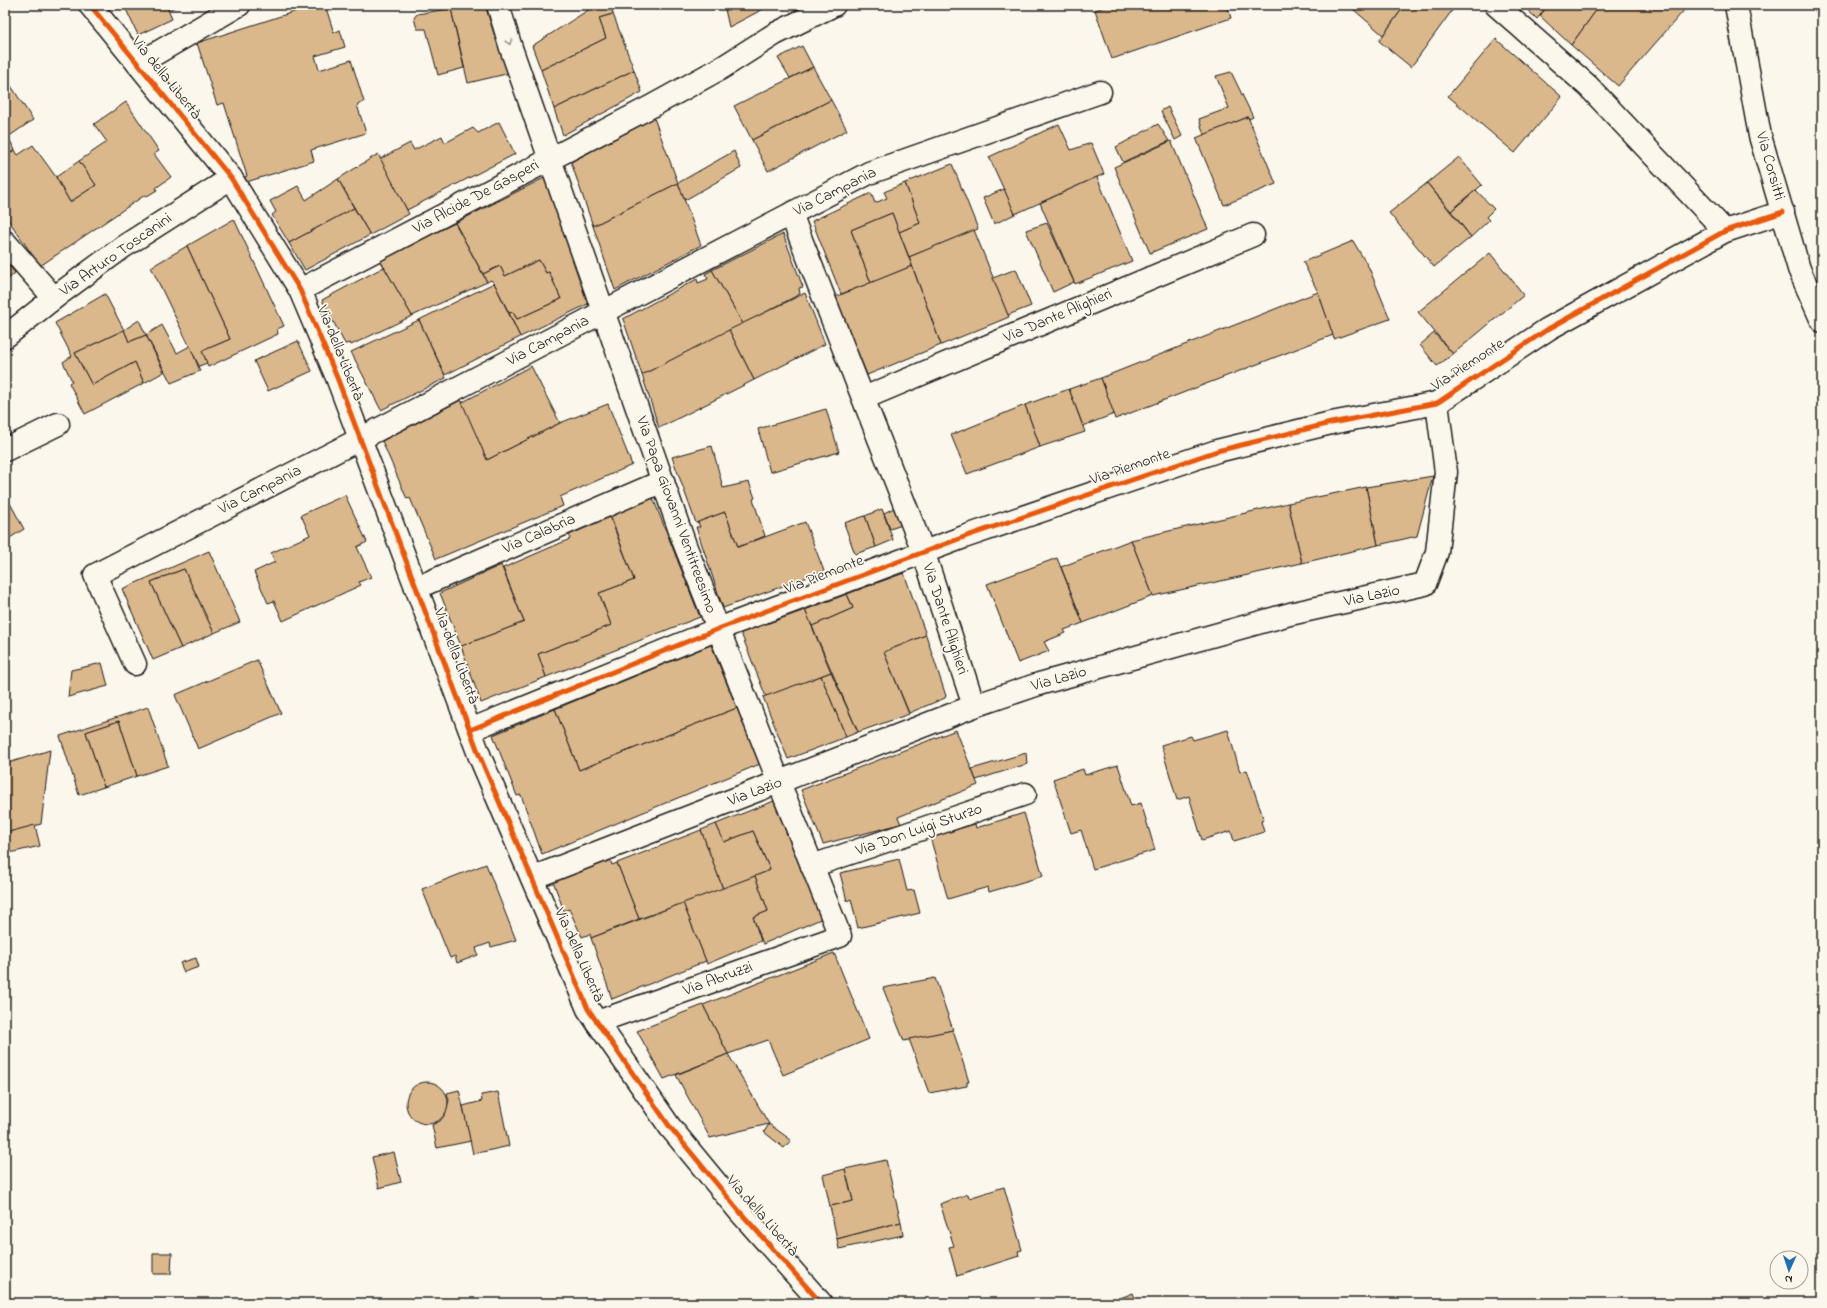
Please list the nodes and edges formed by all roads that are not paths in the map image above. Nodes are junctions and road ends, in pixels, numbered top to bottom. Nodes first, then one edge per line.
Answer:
1 (90, 5) edge
2 (834, 5) edge
3 (1496, 5) edge
4 (1736, 5) edge
5 (232, 7) edge
6 (505, 9) edge
7 (138, 64) junction
8 (1100, 92) dead end
9 (550, 158) junction
10 (231, 178) junction
11 (1783, 212) junction
12 (792, 214) junction
13 (1725, 231) junction
14 (1253, 235) dead end
15 (5, 242) edge
16 (300, 290) junction
17 (54, 298) junction
18 (604, 312) junction
19 (1822, 321) edge
20 (5, 337) edge
21 (864, 398) junction
22 (1437, 403) junction
23 (58, 424) dead end
24 (360, 439) junction
25 (5, 450) edge
26 (663, 481) junction
27 (922, 551) junction
28 (416, 588) junction
29 (718, 629) junction
30 (135, 664) dead end
31 (974, 706) junction
32 (470, 730) junction
33 (779, 783) junction
34 (1025, 794) dead end
35 (812, 866) junction
36 (532, 878) junction
37 (840, 936) joint
38 (597, 1022) junction
39 (821, 1303) edge

1 - 7 street, Via della Libertà
2 - 9 street, Via Alcide De Gasperi
3 - 13 street
4 - 11 street, Via Corsitti
5 - 7 street
6 -> 9 street, Via Papa Giovanni Ventitreesimo
7 - 10 street, Via della Libertà
8 - 12 street, Via Campania
9 - 16 street, Via Alcide De Gasperi
9 - 18 street, Via Papa Giovanni Ventitreesimo
10 - 16 street, Via della Libertà
10 - 17 street, Via Arturo Toscanini
11 - 13 street, Via Piemonte
11 - 19 street, Via Corsitti
12 - 18 street, Via Campania
12 - 21 street, Via Dante Alighieri
13 - 22 street, Via Piemonte
14 - 21 street, Via Dante Alighieri
15 - 17 street
16 - 24 street, Via della Libertà
17 - 20 street, Via Arturo Toscanini
18 - 24 street, Via Campania
18 - 26 street, Via Papa Giovanni Ventitreesimo
21 - 27 street, Via Dante Alighieri
22 - 27 street, Via Piemonte
22 - 31 street, Via Lazio
23 - 25 street
24 - 28 street, Via della Libertà
24 - 30 street, Via Campania
26 - 28 street, Via Calabria
26 - 29 street, Via Papa Giovanni Ventitreesimo
27 - 29 street, Via Piemonte
27 - 31 street, Via Dante Alighieri
28 - 32 street, Via della Libertà
29 - 32 street, Via Piemonte
29 - 33 street, Via Papa Giovanni Ventitreesimo
31 - 33 street, Via Lazio
32 - 36 street, Via della Libertà
33 - 35 street, Via Papa Giovanni Ventitreesimo
33 - 36 street, Via Lazio
34 - 35 street, Via Don Luigi Sturzo
35 - 37 street, Via Papa Giovanni Ventitreesimo
36 - 38 street, Via della Libertà
37 - 38 street, Via Abruzzi
38 - 39 street, Via della Libertà

